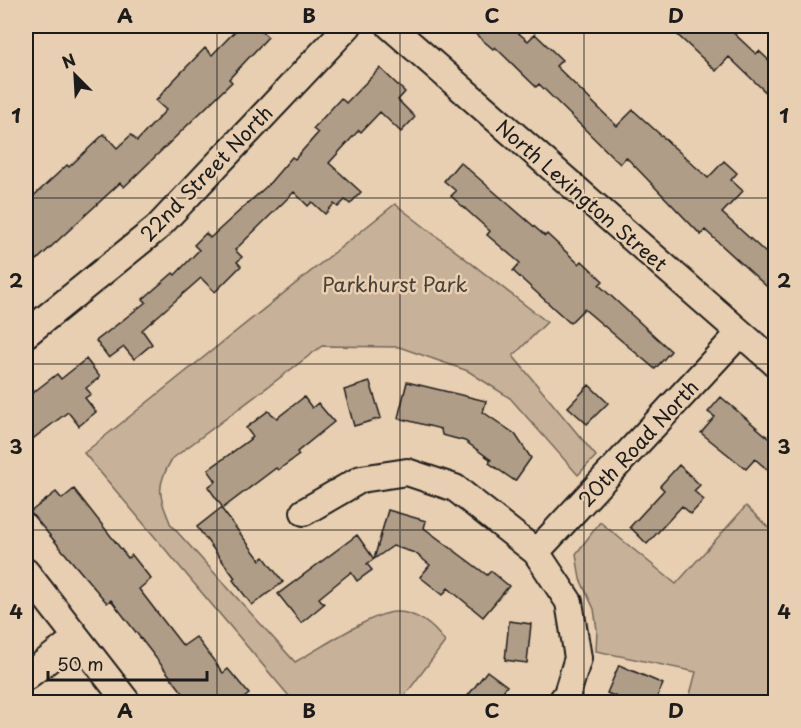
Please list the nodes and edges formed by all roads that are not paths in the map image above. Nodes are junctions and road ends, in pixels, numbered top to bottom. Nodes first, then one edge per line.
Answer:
1 (348, 26) edge
2 (390, 26) edge
3 (740, 333) junction
4 (26, 334) edge
5 (776, 364) edge
6 (304, 512) dead end
7 (536, 552) junction
8 (26, 572) edge
9 (75, 639) junction
10 (26, 677) edge
11 (127, 702) edge
12 (561, 702) edge

1 - 4 street, 22nd Street North
2 - 3 street, North Lexington Street
3 - 5 street, North Lexington Street
3 - 7 street, 20th Road North
6 - 7 street
7 - 12 street
8 - 9 street
9 - 10 street
9 - 11 street

